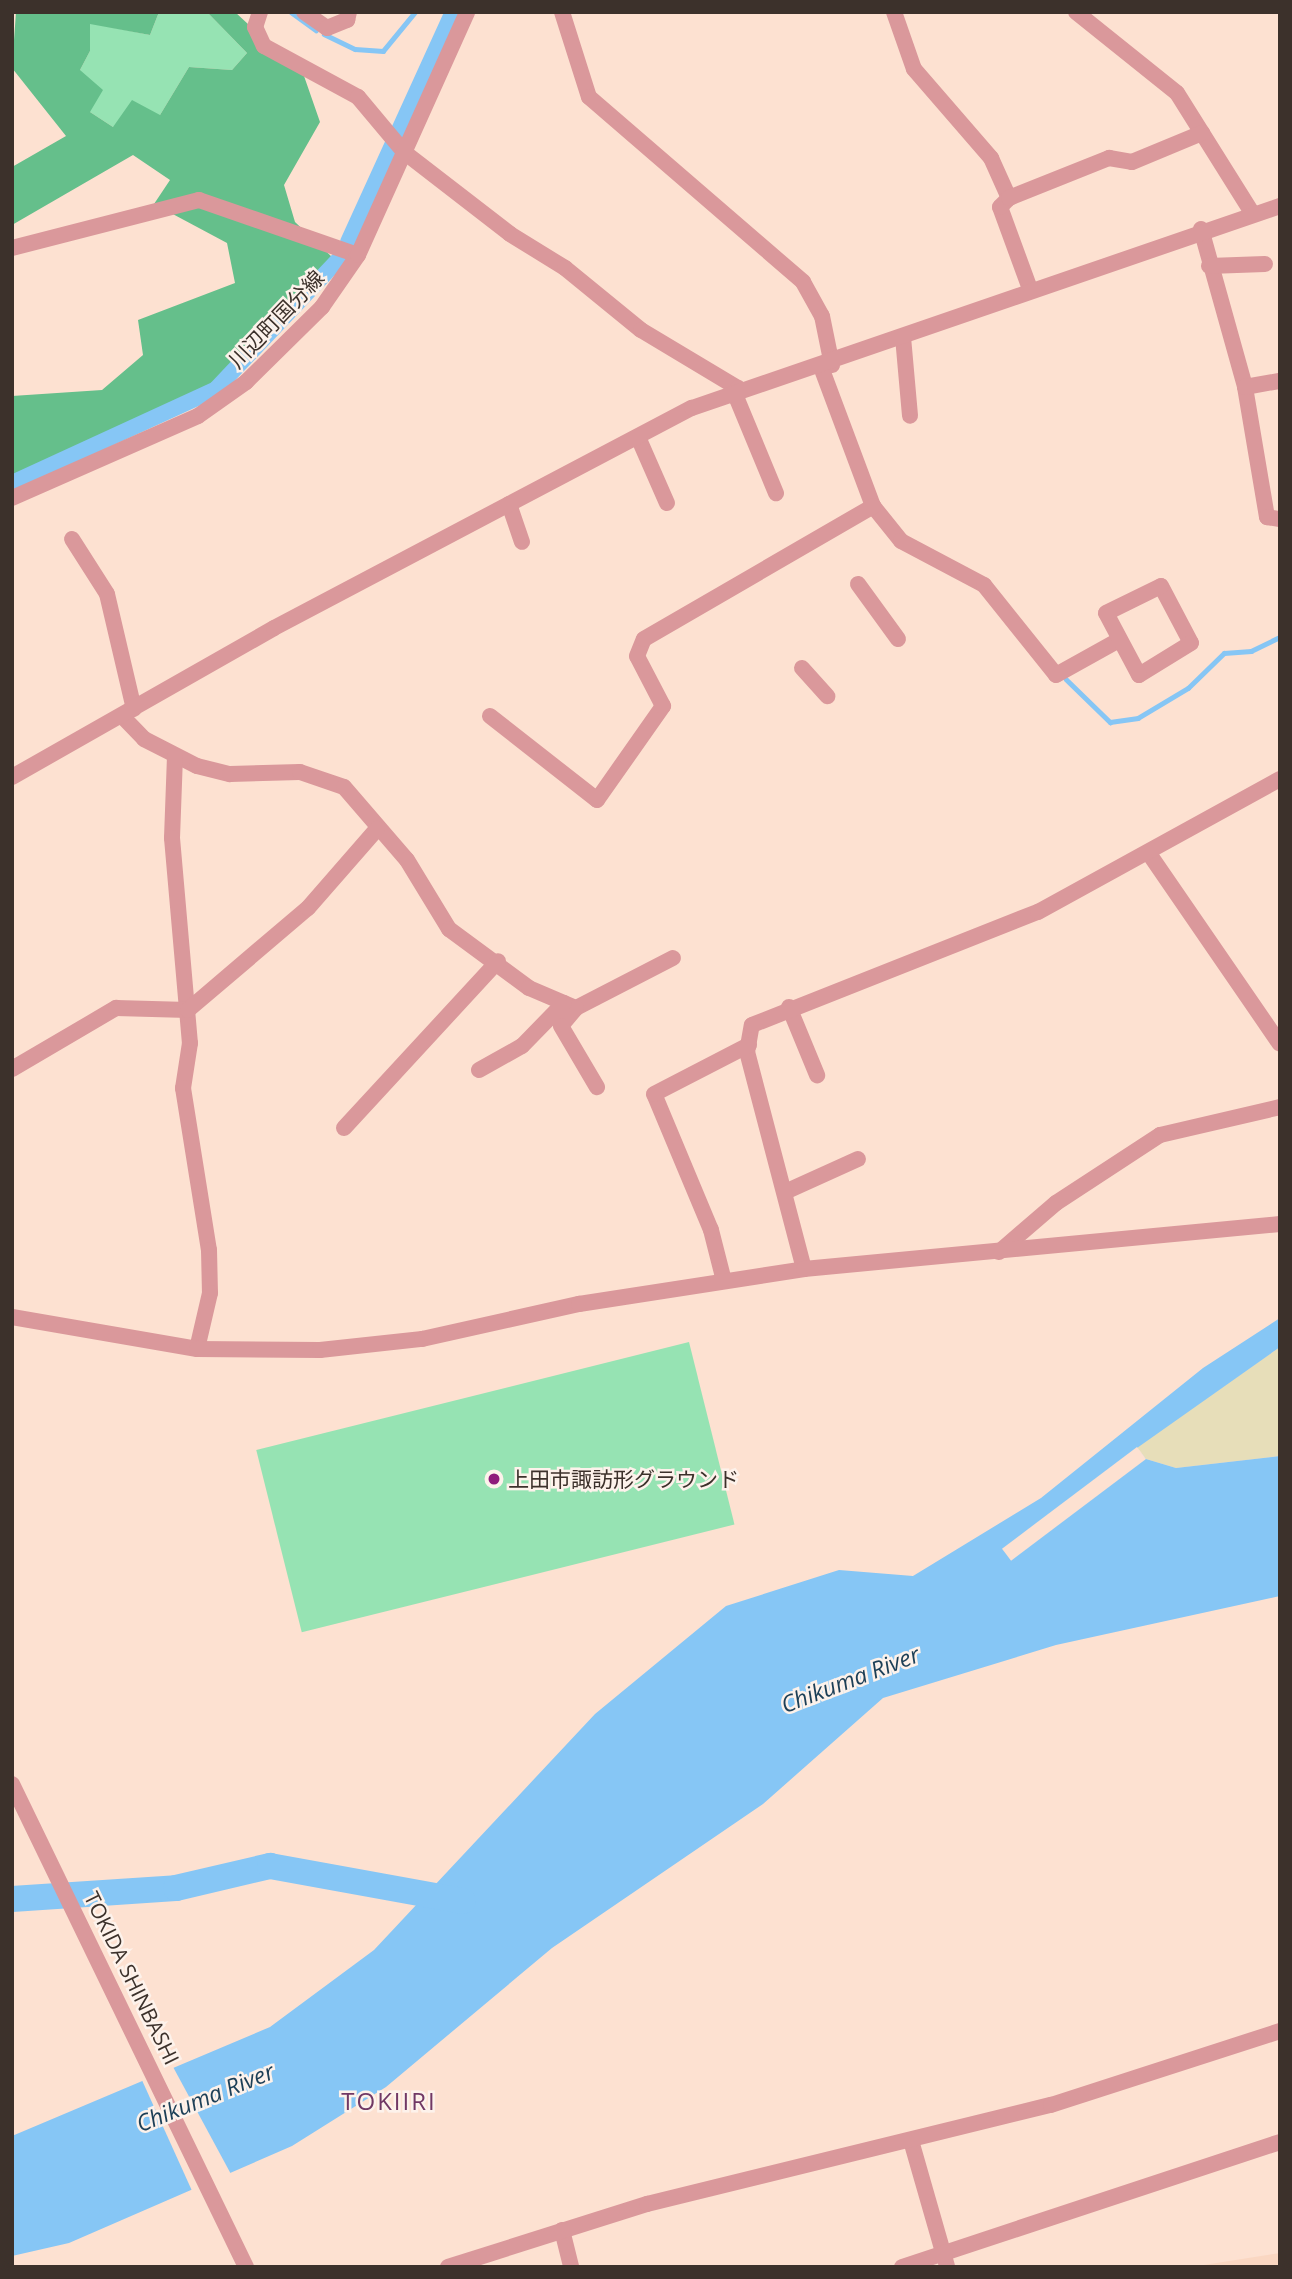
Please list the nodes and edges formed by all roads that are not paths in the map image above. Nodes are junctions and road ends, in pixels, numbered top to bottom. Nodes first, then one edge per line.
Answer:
1 (260, 12) edge
2 (304, 12) edge
3 (349, 12) edge
4 (467, 12) edge
5 (562, 12) edge
6 (894, 12) edge
7 (1076, 12) edge
8 (1202, 133) junction
9 (397, 142) junction
10 (1009, 198) junction
11 (1280, 206) edge
12 (1253, 214) junction
13 (1201, 229) junction
14 (12, 248) edge
15 (358, 255) junction
16 (1265, 264) dead end
17 (1209, 266) junction
18 (1030, 289) junction
19 (904, 337) junction
20 (827, 366) junction
21 (1280, 381) edge
22 (1245, 387) junction
23 (738, 388) junction
24 (910, 416) dead end
25 (638, 437) junction
26 (1280, 484) edge
27 (1263, 490) junction
28 (776, 493) dead end
29 (12, 498) edge
30 (667, 503) dead end
31 (509, 504) junction
32 (873, 506) junction
33 (1280, 519) edge
34 (72, 539) dead end
35 (522, 542) dead end
36 (858, 583) dead end
37 (898, 639) dead end
38 (1119, 640) junction
39 (802, 667) dead end
40 (827, 696) dead end
41 (128, 712) junction
42 (490, 716) dead end
43 (175, 756) junction
44 (12, 777) edge
45 (1280, 779) edge
46 (377, 829) junction
47 (1150, 855) junction
48 (673, 958) dead end
49 (498, 961) junction
50 (570, 1005) junction
51 (789, 1007) junction
52 (188, 1010) junction
53 (1280, 1044) edge
54 (748, 1045) junction
55 (12, 1069) edge
56 (479, 1070) dead end
57 (817, 1074) dead end
58 (597, 1087) dead end
59 (1280, 1107) edge
60 (344, 1128) dead end
61 (858, 1159) dead end
62 (785, 1192) junction
63 (1280, 1224) edge
64 (999, 1252) junction
65 (804, 1269) junction
66 (723, 1281) junction
67 (12, 1317) edge
68 (197, 1349) junction
69 (12, 1784) edge
70 (1280, 2031) edge
71 (1280, 2142) edge
72 (912, 2144) junction
73 (562, 2230) junction
74 (946, 2261) edge
75 (246, 2267) edge
76 (448, 2267) edge
77 (571, 2267) edge
78 (902, 2267) edge

1 - 9 street
2 - 3 street
4 - 9 street, 川辺町国分線
5 - 20 street
6 - 10 street
7 - 8 street
8 - 10 street
8 - 12 street
9 - 15 street, 川辺町国分線
9 - 23 street
10 - 18 street
11 - 12 street
12 - 13 street
13 - 17 street
13 - 18 street
14 - 15 street
15 - 29 street, 川辺町国分線
16 - 17 street
17 - 22 street
18 - 19 street
19 - 20 street
19 - 24 street
20 - 23 street
20 - 32 street
21 - 22 street
22 - 27 street
23 - 25 street
23 - 28 street
25 - 30 street
25 - 31 street
26 - 27 street
27 - 33 street
31 - 35 street
31 - 41 street
32 - 38 street
32 - 42 street
34 - 41 street
36 - 37 street
38 - 38 street
39 - 40 street
41 - 43 street
41 - 44 street
43 - 46 street
43 - 52 street
45 - 47 street
46 - 49 street
46 - 52 street
47 - 51 street
47 - 53 street
48 - 50 street
49 - 50 street
49 - 60 street
50 - 56 street
50 - 58 street
51 - 54 street
51 - 57 street
52 - 55 street
52 - 68 street
54 - 62 street
54 - 66 street
59 - 64 street
61 - 62 street
62 - 65 street
63 - 64 street
64 - 65 street
65 - 66 street
66 - 68 street
67 - 68 street
69 - 75 street, TOKIDA SHINBASHI
70 - 72 street
71 - 74 street
72 - 73 street
72 - 74 street
73 - 76 street
73 - 77 street
74 - 78 street

